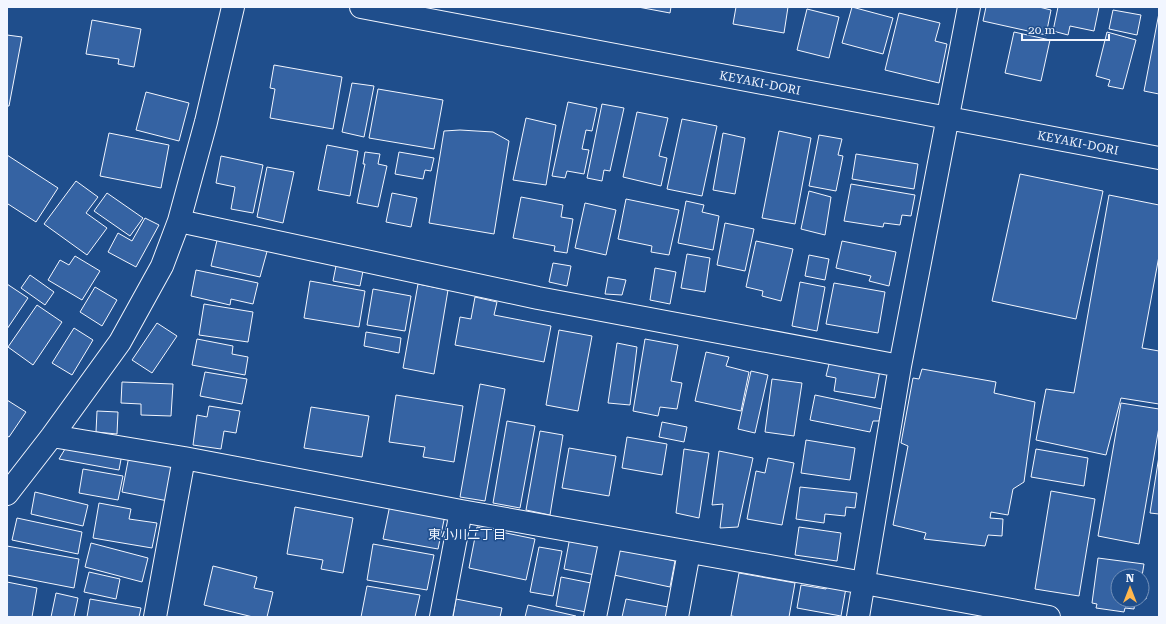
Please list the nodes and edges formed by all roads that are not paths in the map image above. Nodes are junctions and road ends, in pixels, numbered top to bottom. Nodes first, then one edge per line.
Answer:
1 (233, 7) edge
2 (361, 7) edge
3 (969, 7) edge
4 (948, 118) junction
5 (1159, 158) edge
6 (179, 221) junction
7 (900, 366) junction
8 (52, 436) junction
9 (184, 458) junction
10 (14, 470) edge
11 (7, 494) edge
12 (461, 511) junction
13 (611, 538) junction
14 (689, 552) junction
15 (864, 583) junction
16 (155, 617) edge
17 (441, 617) edge
18 (595, 617) edge
19 (677, 617) edge
20 (858, 617) edge
21 (1049, 617) edge

1 - 6 street
2 - 4 street, KEYAKI-DORI
3 - 4 street
4 - 5 street, KEYAKI-DORI
4 - 7 street
6 - 7 street
6 - 8 street
7 - 15 street
8 - 9 street
8 - 10 street
9 - 12 street
9 - 16 street
10 - 11 street
12 - 13 street
12 - 17 street
13 - 14 street
13 - 18 street
14 - 15 street
14 - 19 street
15 - 20 street
15 - 21 street

